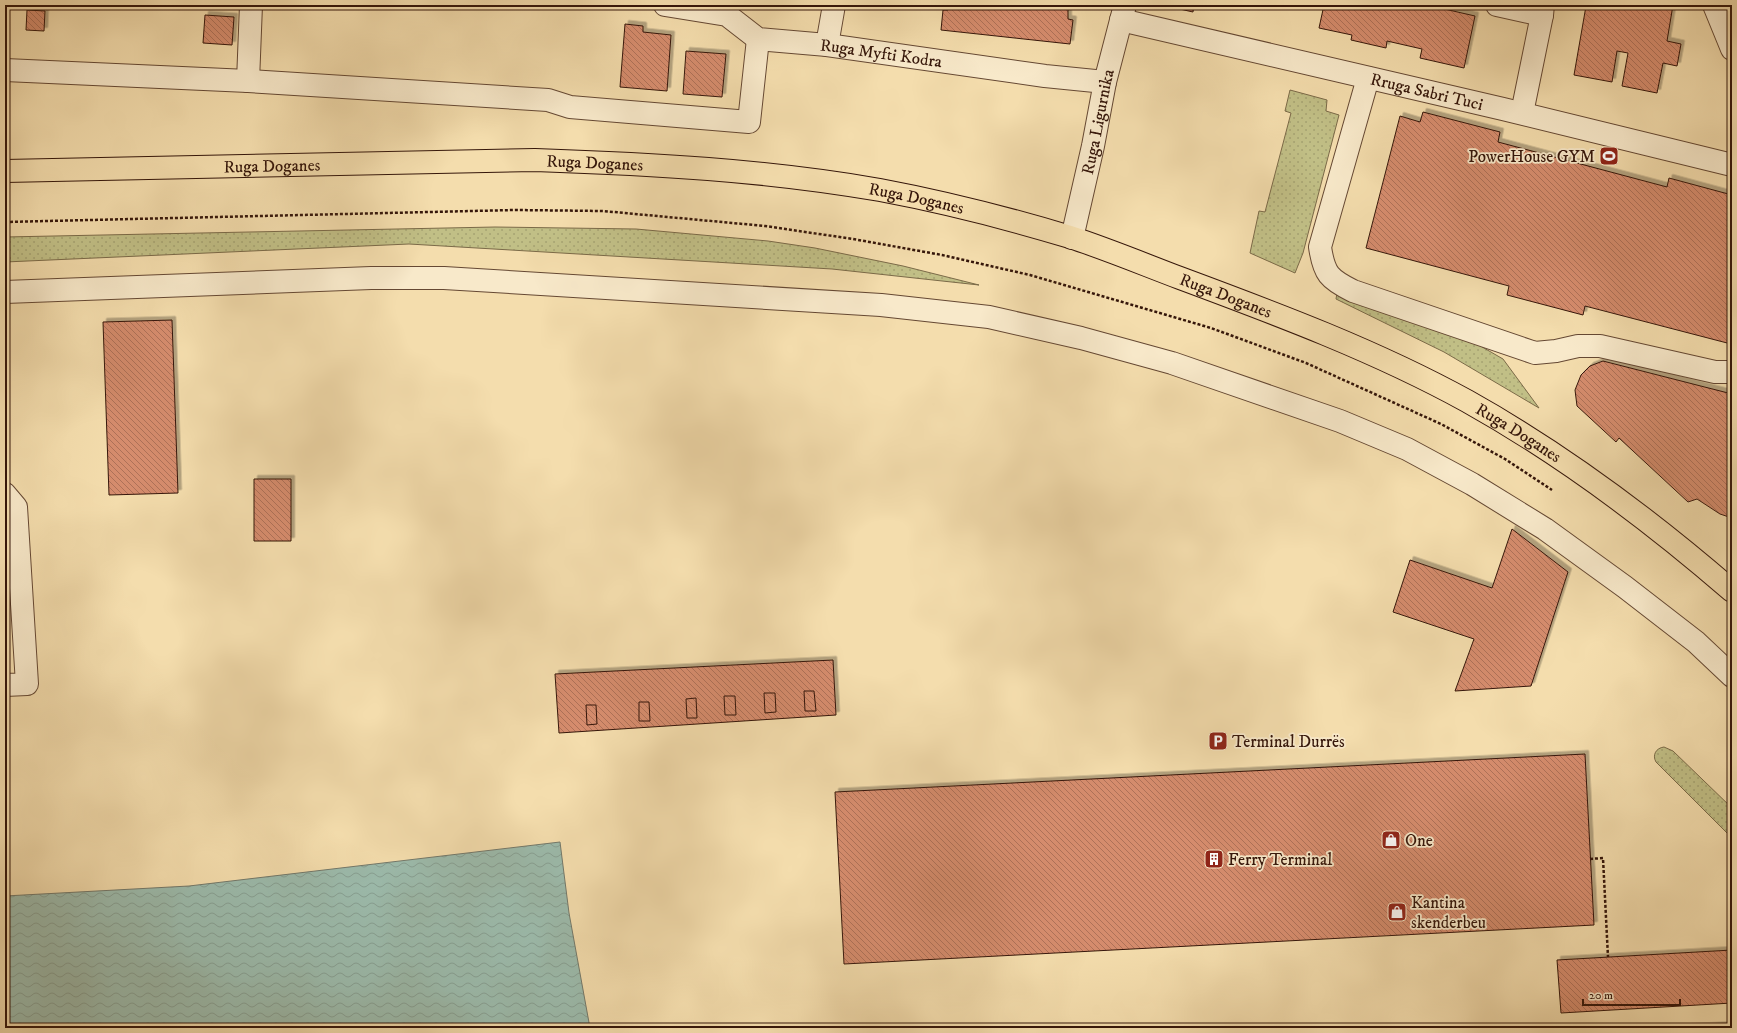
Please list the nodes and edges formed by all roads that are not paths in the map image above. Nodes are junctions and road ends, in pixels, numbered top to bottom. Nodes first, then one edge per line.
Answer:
1 (251, 5) edge
2 (665, 5) edge
3 (834, 5) edge
4 (1497, 5) edge
5 (1714, 5) edge
6 (1542, 10) edge
7 (1123, 12) edge
8 (758, 39) junction
9 (827, 44) junction
10 (1732, 49) edge
11 (5, 70) edge
12 (1368, 78) junction
13 (248, 81) junction
14 (1105, 82) junction
15 (1522, 113) junction
16 (1732, 164) edge
17 (5, 171) edge
18 (1072, 238) junction
19 (5, 292) edge
20 (1732, 372) edge
21 (5, 494) edge
22 (1732, 591) edge
23 (1732, 676) edge
24 (5, 685) edge

1 - 13 street
2 - 8 street
3 - 9 street
4 - 6 street
5 - 10 street
6 - 15 street
7 - 12 street, Rruga Sabri Tuci
7 - 14 street, Ruga Ligurnika
8 - 9 street, Ruga Myfti Kodra
8 - 13 street
9 - 14 street, Ruga Myfti Kodra
11 - 13 street
12 - 15 street, Rruga Sabri Tuci
12 - 20 street
14 - 18 street, Ruga Ligurnika
15 - 16 street, Rruga Sabri Tuci
17 - 18 main road, Ruga Doganes
18 - 22 main road, Ruga Doganes
19 - 23 street
21 - 24 street

